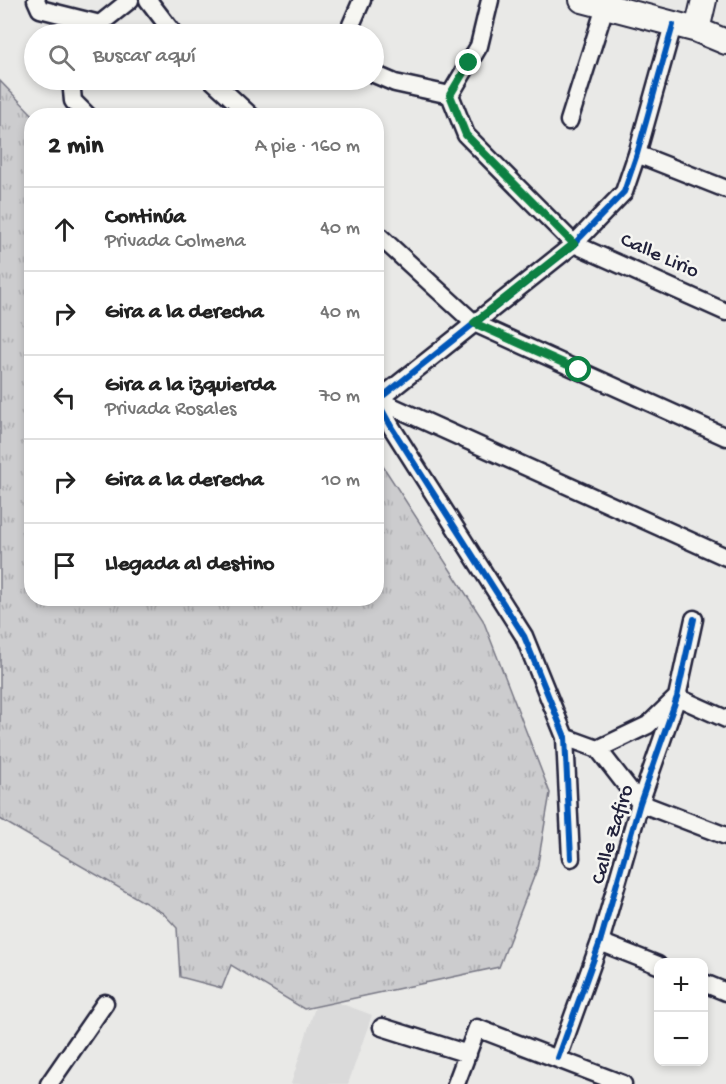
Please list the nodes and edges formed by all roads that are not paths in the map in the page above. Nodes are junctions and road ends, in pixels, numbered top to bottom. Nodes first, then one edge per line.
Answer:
1 (36, 0) edge
2 (130, 0) edge
3 (148, 0) edge
4 (362, 0) edge
5 (490, 0) edge
6 (582, 0) edge
7 (704, 0) edge
8 (605, 7) junction
9 (83, 24) edge
10 (103, 24) edge
11 (166, 24) edge
12 (351, 24) edge
13 (673, 25) junction
14 (697, 30) junction
15 (726, 42) edge
16 (384, 78) edge
17 (72, 90) edge
18 (223, 90) edge
19 (450, 95) junction
20 (80, 108) edge
21 (242, 108) edge
22 (570, 121) dead end
23 (637, 154) junction
24 (726, 189) edge
25 (384, 240) edge
26 (574, 244) junction
27 (726, 312) edge
28 (474, 323) junction
29 (384, 394) edge
30 (384, 403) edge
31 (384, 413) edge
32 (726, 437) edge
33 (726, 557) edge
34 (694, 619) dead end
35 (677, 697) junction
36 (726, 719) edge
37 (565, 737) junction
38 (598, 748) junction
39 (640, 803) junction
40 (726, 836) edge
41 (572, 858) dead end
42 (600, 942) junction
43 (654, 963) edge
44 (708, 985) edge
45 (726, 992) edge
46 (105, 1003) dead end
47 (382, 1027) dead end
48 (468, 1054) junction
49 (558, 1058) junction
50 (49, 1084) edge
51 (456, 1084) edge
52 (623, 1084) edge

1 - 9 street
2 - 10 street
3 - 11 street
4 - 12 street
5 - 19 street
6 - 8 main road
7 - 14 main road
8 - 13 main road
8 - 22 street
13 - 14 main road
13 - 23 street
14 - 15 main road
16 - 19 street
17 - 20 street
18 - 21 street
19 - 26 street
23 - 24 street
23 - 26 street
25 - 28 street
26 - 27 street, Calle Lirio
26 - 28 street
28 - 29 street
28 - 32 street
30 - 33 street
31 - 37 street
34 - 35 street, Calle Zafiro
35 - 36 street
35 - 38 street
35 - 39 street, Calle Zafiro
37 - 38 street
37 - 41 street
38 - 39 street
39 - 40 street
39 - 42 street, Calle Zafiro
42 - 43 street
42 - 49 street, Calle Zafiro
44 - 45 street
46 - 50 street
47 - 48 street
48 - 49 street
48 - 51 street
49 - 52 street

